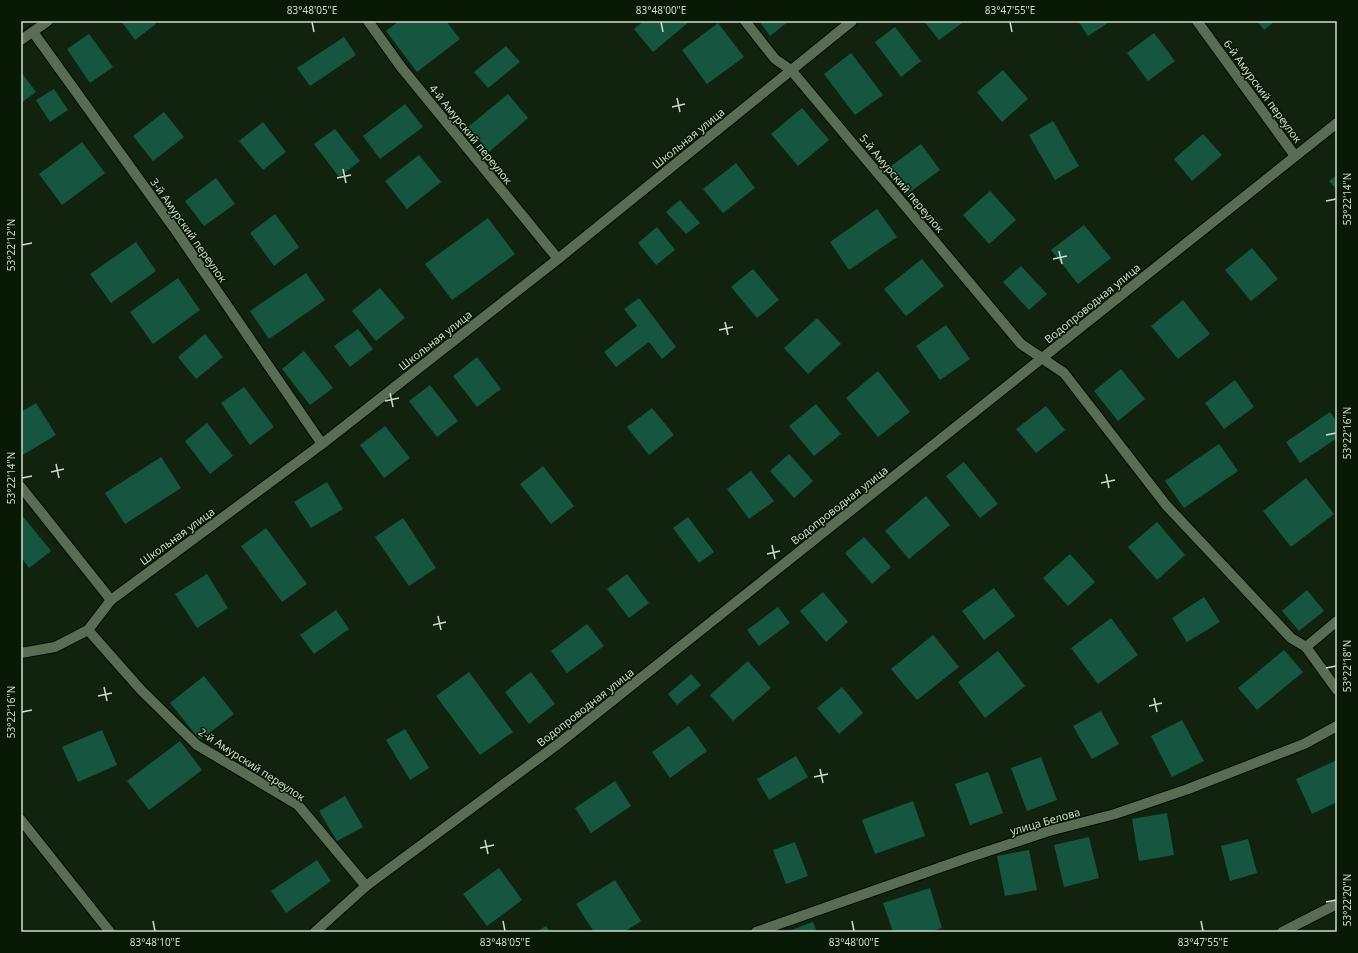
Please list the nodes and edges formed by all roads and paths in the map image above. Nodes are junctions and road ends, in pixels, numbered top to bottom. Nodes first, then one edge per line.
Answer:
1 (48, 21) edge
2 (368, 21) edge
3 (745, 21) edge
4 (852, 21) edge
5 (1197, 21) edge
6 (33, 32) junction
7 (21, 40) edge
8 (791, 70) junction
9 (1337, 123) edge
10 (1295, 156) junction
11 (558, 260) junction
12 (1042, 359) junction
13 (322, 444) junction
14 (21, 487) edge
15 (111, 600) junction
16 (1337, 621) edge
17 (88, 630) junction
18 (1306, 647) junction
19 (21, 653) edge
20 (1337, 690) edge
21 (1337, 726) edge
22 (21, 820) edge
23 (366, 886) junction
24 (1337, 904) edge
25 (110, 932) edge
26 (315, 932) edge
27 (756, 932) edge
28 (1282, 932) edge

1 - 6 street
2 - 11 street, 4-й Амурский переулок
3 - 8 street, 5-й Амурский переулок
4 - 8 street, Школьная улица
5 - 10 street, 6-й Амурский переулок
6 - 7 street
6 - 13 street, 3-й Амурский переулок
8 - 11 street, Школьная улица
8 - 12 street, 5-й Амурский переулок
9 - 10 street, Водопроводная улица
10 - 12 street, Водопроводная улица
11 - 13 street, Школьная улица
12 - 18 street, 5-й Амурский переулок
12 - 23 street, Водопроводная улица
13 - 15 street, Школьная улица
14 - 15 street
15 - 17 street, Школьная улица
16 - 18 street
17 - 19 street, Школьная улица
17 - 23 street, 2-й Амурский переулок
18 - 20 street
21 - 27 street, улица Белова
22 - 25 street
23 - 26 street, Водопроводная улица
24 - 28 street

